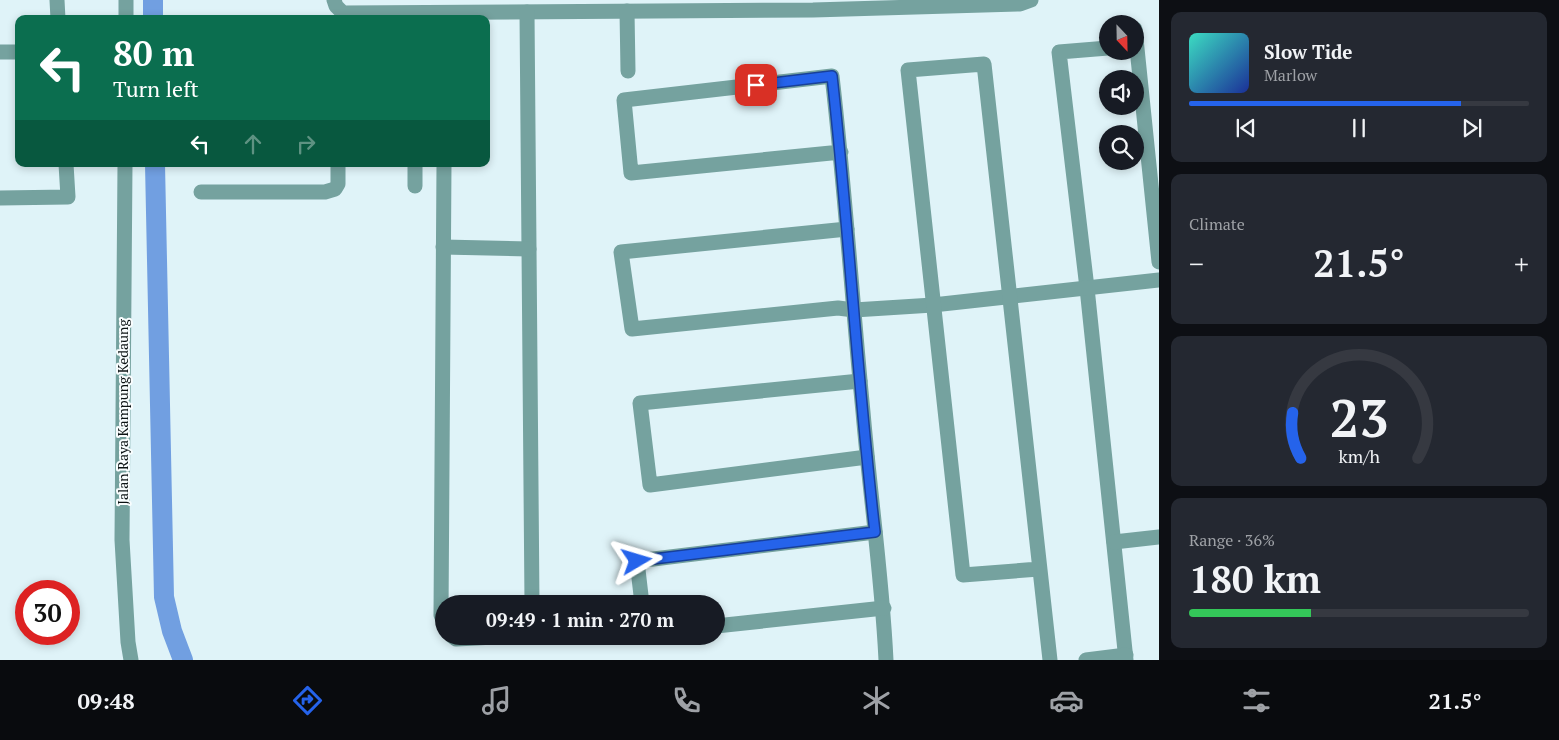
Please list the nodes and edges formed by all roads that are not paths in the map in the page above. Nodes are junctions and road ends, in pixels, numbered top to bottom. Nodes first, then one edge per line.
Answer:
1 (57, 0) edge
2 (126, 0) edge
3 (334, 0) edge
4 (1031, 0) edge
5 (813, 5) edge
6 (585, 6) edge
7 (627, 11) junction
8 (527, 12) junction
9 (58, 15) edge
10 (126, 15) edge
11 (342, 15) edge
12 (445, 15) edge
13 (1099, 49) edge
14 (0, 52) edge
15 (15, 52) edge
16 (1137, 60) edge
17 (628, 71) dead end
18 (841, 152) junction
19 (66, 167) edge
20 (125, 167) edge
21 (338, 167) edge
22 (415, 167) edge
23 (444, 167) edge
24 (416, 186) dead end
25 (201, 192) dead end
26 (0, 198) edge
27 (847, 229) junction
28 (443, 247) junction
29 (529, 249) junction
30 (1159, 262) edge
31 (1159, 280) edge
32 (1087, 288) junction
33 (1010, 296) junction
34 (933, 305) junction
35 (854, 310) junction
36 (860, 381) junction
37 (867, 457) junction
38 (875, 532) junction
39 (1159, 537) edge
40 (1114, 542) junction
41 (1039, 569) junction
42 (441, 595) edge
43 (532, 595) edge
44 (641, 595) edge
45 (884, 608) junction
46 (725, 625) edge
47 (1126, 658) edge
48 (131, 660) edge
49 (886, 660) edge
50 (1050, 660) edge
51 (1086, 660) edge

1 - 9 street
2 - 10 street
3 - 11 street
4 - 5 street
5 - 7 street
6 - 7 street
6 - 8 street
7 - 17 street
8 - 12 street
8 - 29 street
13 - 32 street
14 - 15 street
16 - 30 street
18 - 18 street
18 - 27 street
19 - 26 street
20 - 48 street, Jalan Raya Kampung Kedaung
21 - 25 street
22 - 24 street
23 - 28 street
27 - 35 street
27 - 35 street
28 - 29 street
28 - 42 street
29 - 43 street
31 - 32 street
32 - 33 street
32 - 40 street
33 - 34 street
33 - 34 street
33 - 41 street
34 - 35 street
34 - 41 street
35 - 36 street
36 - 37 street
36 - 37 street
37 - 38 street
38 - 44 street
38 - 45 street
39 - 40 street
40 - 47 street
41 - 50 street
45 - 46 street
45 - 49 street
47 - 51 street

